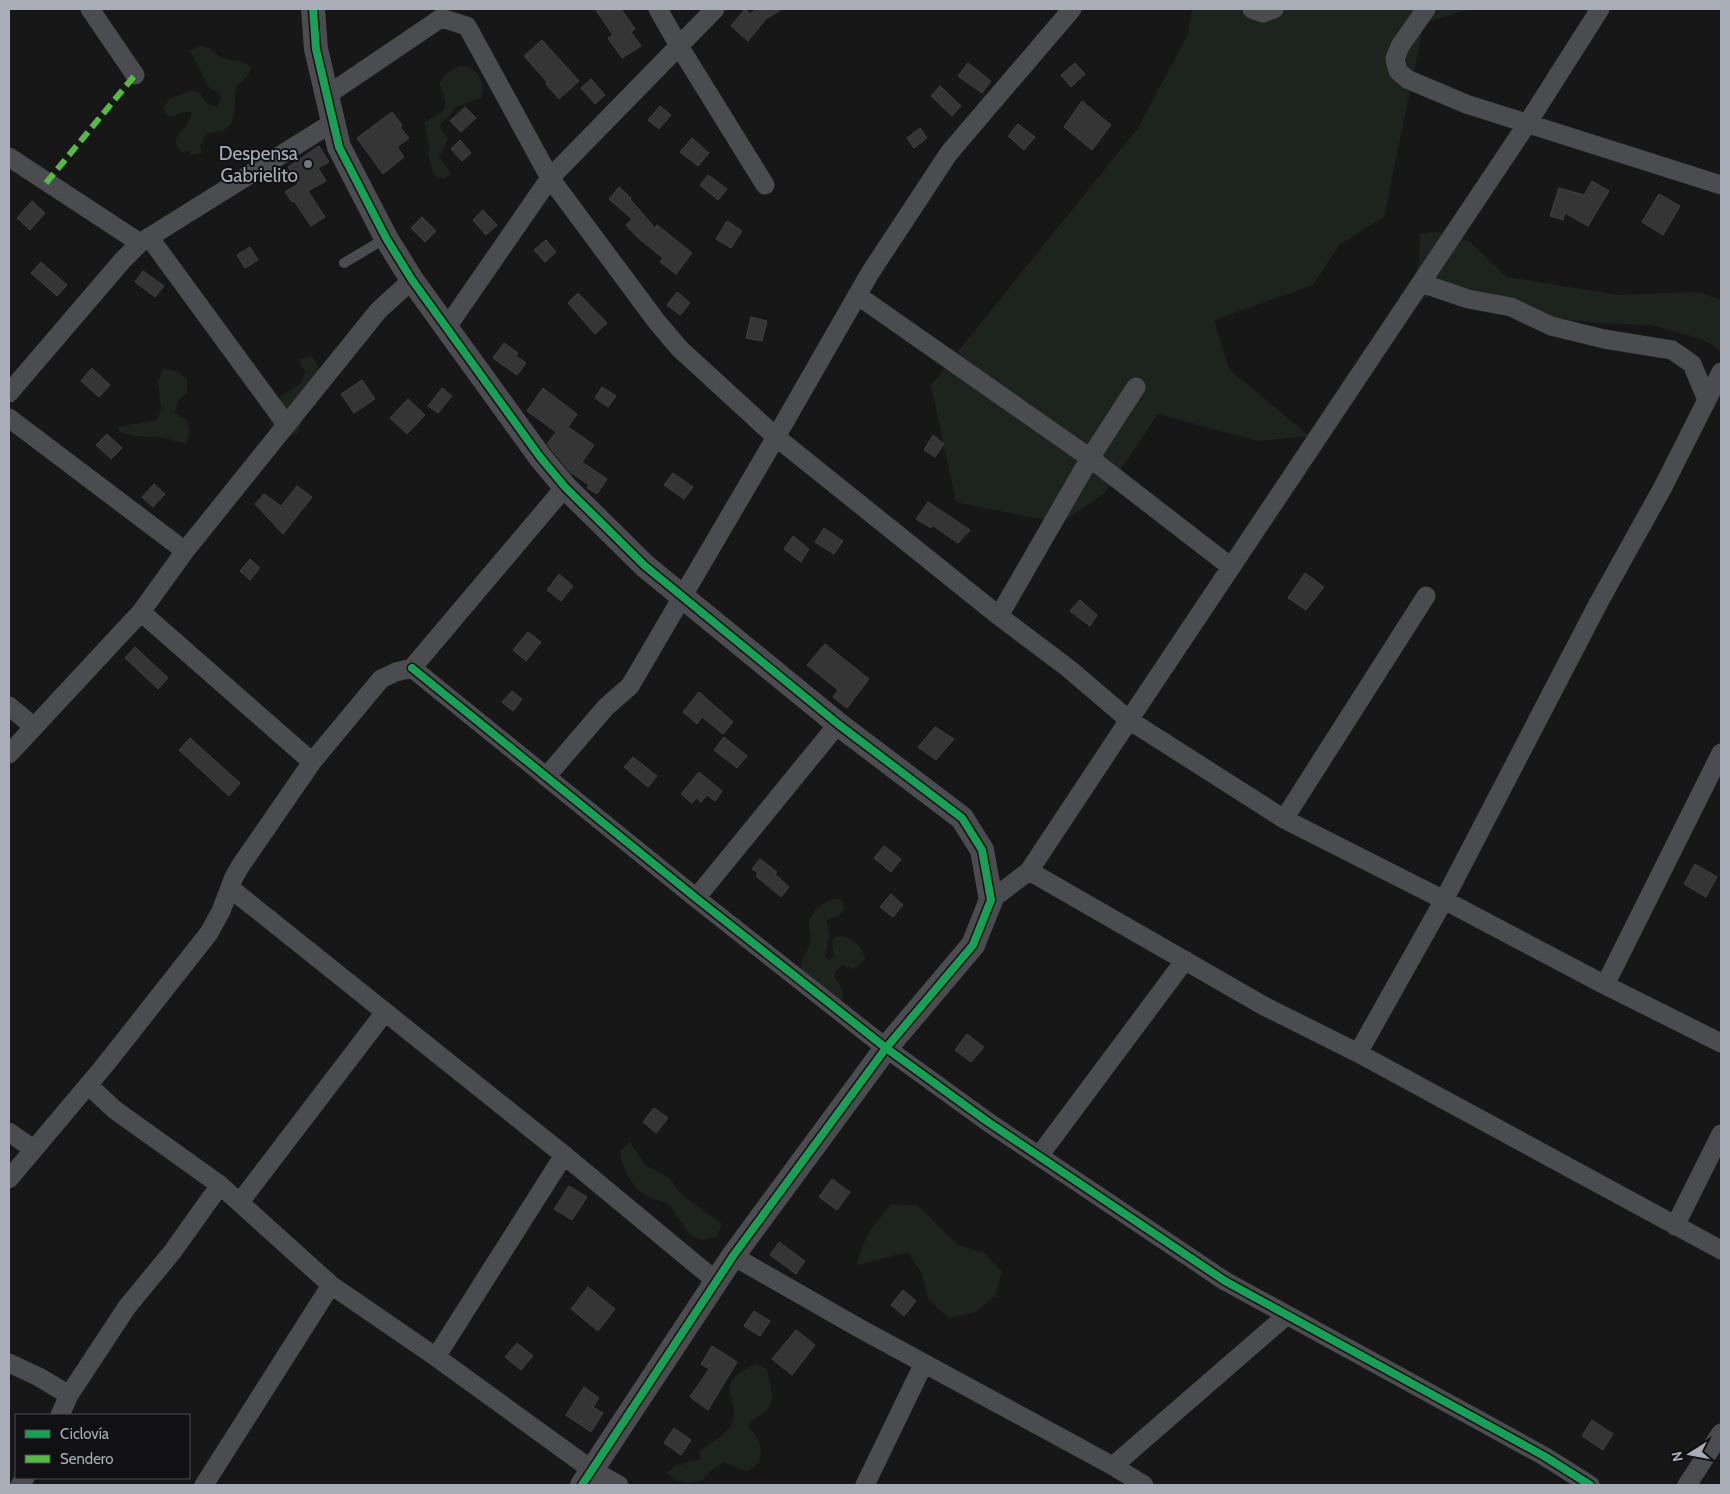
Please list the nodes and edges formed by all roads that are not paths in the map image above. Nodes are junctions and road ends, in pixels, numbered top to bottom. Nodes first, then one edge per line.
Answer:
1 (90, 9) edge
2 (313, 9) edge
3 (658, 9) edge
4 (715, 9) edge
5 (1072, 9) edge
6 (1252, 9) edge
7 (1274, 9) edge
8 (1426, 9) edge
9 (1600, 9) edge
10 (679, 46) junction
11 (135, 76) dead end
12 (326, 96) junction
13 (332, 123) junction
14 (1527, 124) junction
15 (9, 157) edge
16 (550, 178) junction
17 (765, 185) dead end
18 (1721, 185) edge
19 (386, 238) junction
20 (145, 240) junction
21 (344, 262) dead end
22 (412, 280) junction
23 (1421, 283) junction
24 (857, 296) junction
25 (447, 328) junction
26 (1721, 372) edge
27 (1136, 387) dead end
28 (9, 393) edge
29 (1707, 400) junction
30 (9, 418) edge
31 (286, 424) junction
32 (776, 437) junction
33 (1090, 458) junction
34 (565, 487) junction
35 (185, 551) junction
36 (1231, 567) junction
37 (682, 596) junction
38 (1426, 596) dead end
39 (140, 612) junction
40 (999, 616) junction
41 (412, 668) junction
42 (9, 706) edge
43 (1129, 720) junction
44 (838, 724) junction
45 (34, 727) junction
46 (1721, 753) edge
47 (9, 754) edge
48 (312, 762) junction
49 (546, 777) junction
50 (1284, 819) junction
51 (1029, 871) junction
52 (230, 888) junction
53 (696, 898) junction
54 (991, 900) junction
55 (1444, 900) junction
56 (1185, 960) junction
57 (1605, 985) junction
58 (385, 1012) junction
59 (1721, 1042) edge
60 (886, 1048) junction
61 (1358, 1053) junction
62 (88, 1085) junction
63 (9, 1132) edge
64 (1721, 1134) edge
65 (33, 1149) junction
66 (564, 1155) junction
67 (1039, 1156) junction
68 (9, 1179) edge
69 (220, 1185) junction
70 (240, 1202) junction
71 (1675, 1226) junction
72 (1721, 1250) edge
73 (733, 1256) junction
74 (716, 1281) junction
75 (331, 1285) junction
76 (1287, 1315) junction
77 (436, 1357) junction
78 (9, 1363) edge
79 (924, 1364) junction
80 (69, 1395) junction
81 (60, 1414) edge
82 (1721, 1434) edge
83 (1113, 1466) junction
84 (587, 1478) edge
85 (204, 1485) edge
86 (619, 1485) edge
87 (865, 1485) edge
88 (1144, 1485) edge
89 (1590, 1485) edge
90 (1687, 1485) edge

1 - 11 street
2 - 12 street
3 - 10 street
4 - 10 street
5 - 24 street
6 - 7 street
8 - 14 street
9 - 14 street
10 - 16 street
10 - 17 street
12 - 13 street
12 - 16 street
13 - 19 street
13 - 20 street
14 - 18 street
14 - 23 street
15 - 20 street
16 - 25 street
16 - 32 street
19 - 21 lane
19 - 22 street
20 - 28 street
20 - 31 street
22 - 25 street
22 - 31 street
23 - 29 street
23 - 36 street
24 - 32 street
24 - 33 street
25 - 34 street
26 - 29 street
27 - 33 street
29 - 55 street
30 - 35 street
31 - 35 street
32 - 37 street
32 - 40 street
33 - 36 street
33 - 40 street
34 - 37 street
34 - 41 street
35 - 39 street
36 - 43 street
37 - 44 street
37 - 49 street
38 - 50 street
39 - 45 street
39 - 48 street
40 - 43 street
41 - 48 street
41 - 49 street
42 - 45 street
43 - 50 street
43 - 51 street
44 - 53 street
44 - 54 street
45 - 47 street
46 - 57 street
48 - 52 street
49 - 53 street
50 - 55 street
51 - 54 street
51 - 56 street
52 - 58 street
52 - 62 street
53 - 60 street
54 - 60 street
55 - 57 street
55 - 61 street
56 - 61 street
56 - 67 street
57 - 59 street
58 - 66 street
58 - 70 street
60 - 67 street
60 - 73 street
61 - 71 street
62 - 65 street
62 - 69 street
63 - 65 street
64 - 71 street
65 - 68 street
66 - 74 street
66 - 77 street
67 - 76 street
69 - 70 street
69 - 80 street
70 - 75 street
71 - 72 street
73 - 74 street
73 - 79 street
74 - 84 street
75 - 77 street
75 - 85 street
76 - 83 street
76 - 89 street
77 - 84 street
78 - 80 street
79 - 83 street
79 - 87 street
80 - 81 street
82 - 90 street
83 - 88 street
84 - 86 street

